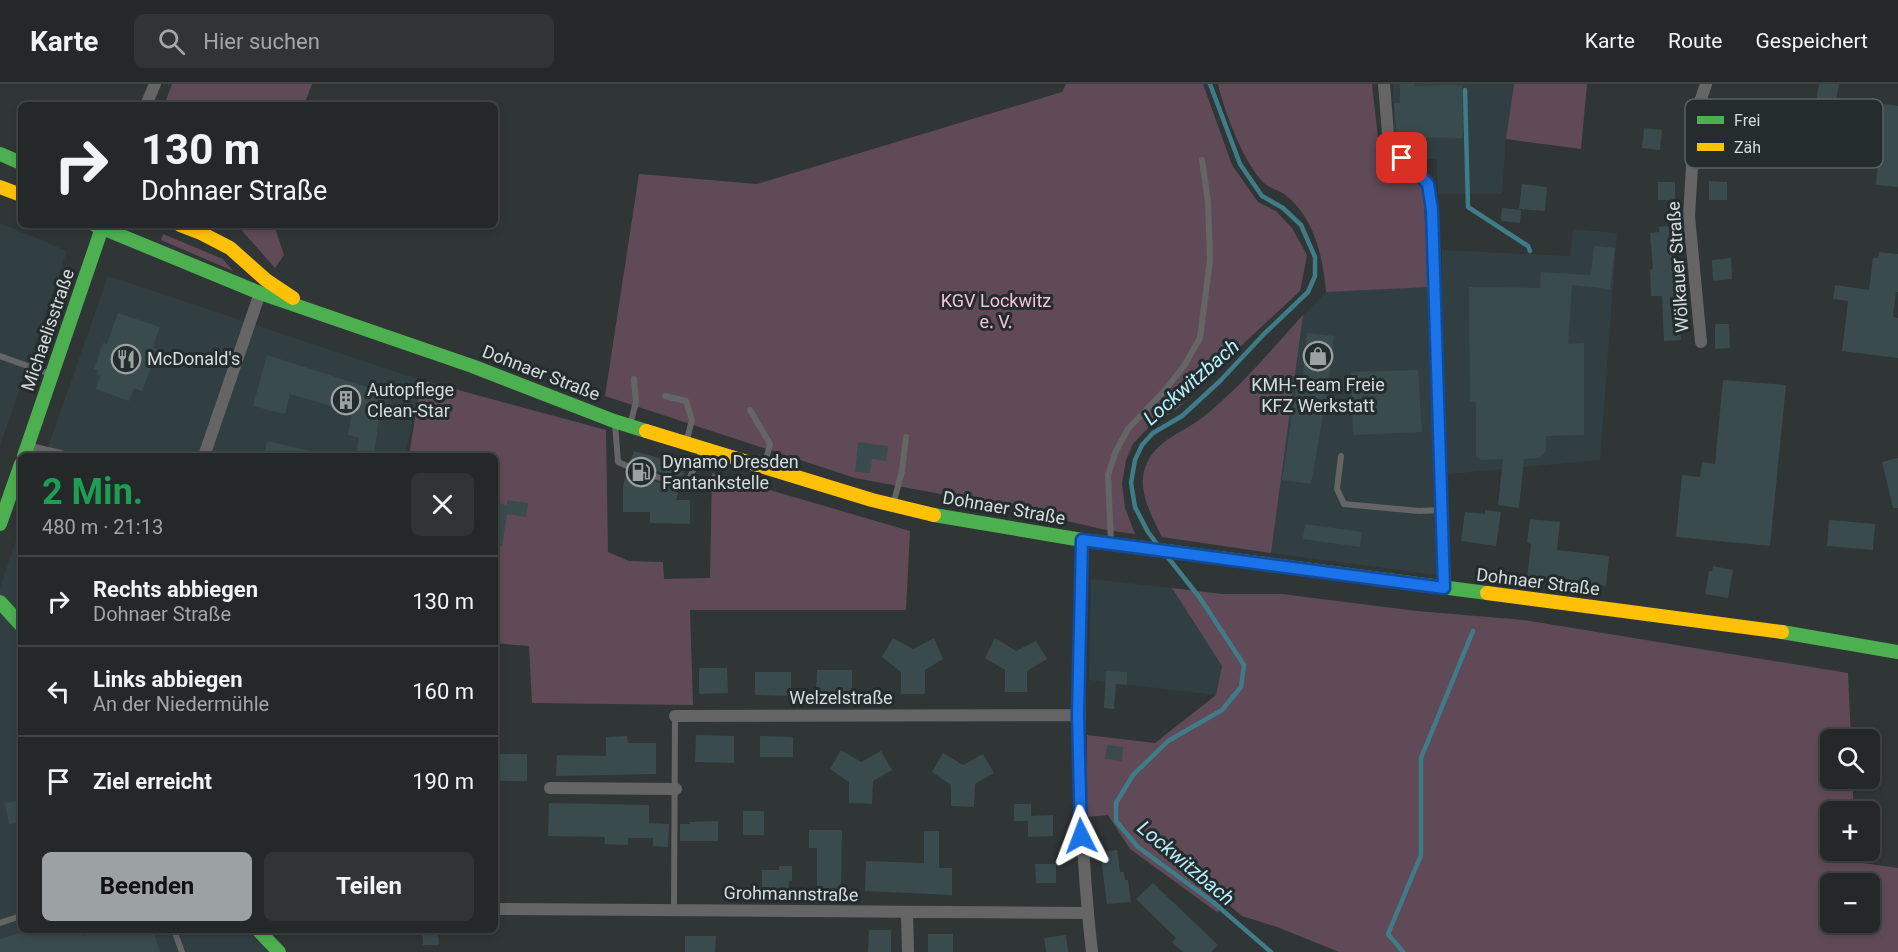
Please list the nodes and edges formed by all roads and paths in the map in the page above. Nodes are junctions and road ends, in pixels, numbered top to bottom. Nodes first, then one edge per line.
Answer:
1 (155, 84) edge
2 (1384, 84) edge
3 (1706, 84) edge
4 (1701, 99) edge
5 (147, 102) edge
6 (0, 154) edge
7 (1202, 160) dead end
8 (18, 162) edge
9 (1692, 168) edge
10 (0, 186) edge
11 (18, 194) edge
12 (99, 228) edge
13 (105, 228) edge
14 (188, 228) edge
15 (260, 293) junction
16 (309, 309) junction
17 (1701, 342) dead end
18 (0, 356) edge
19 (52, 374) junction
20 (634, 379) dead end
21 (665, 396) dead end
22 (750, 410) dead end
23 (614, 421) junction
24 (630, 426) junction
25 (906, 438) dead end
26 (686, 443) junction
27 (703, 449) junction
28 (25, 452) edge
29 (208, 453) edge
30 (1341, 456) dead end
31 (764, 468) junction
32 (18, 473) edge
33 (893, 505) junction
34 (1442, 510) junction
35 (0, 524) edge
36 (1082, 540) junction
37 (1114, 544) junction
38 (1444, 588) junction
39 (0, 602) edge
40 (18, 623) edge
41 (1898, 652) edge
42 (1078, 715) junction
43 (675, 716) joint
44 (550, 788) dead end
45 (676, 789) junction
46 (498, 909) edge
47 (674, 910) junction
48 (907, 913) junction
49 (1087, 913) junction
50 (18, 917) edge
51 (0, 923) edge
52 (175, 933) edge
53 (261, 933) edge
54 (182, 952) edge
55 (279, 952) edge
56 (908, 952) edge
57 (1092, 952) edge

1 - 5 street
2 - 34 street
3 - 4 street, Wölkauer Straße
6 - 8 main road
7 - 37 lane
9 - 17 street, Wölkauer Straße
10 - 11 main road
12 - 19 main road, Michaelisstraße
13 - 15 main road, Dohnaer Straße
14 - 16 main road, Dohnaer Straße
15 - 16 main road, Dohnaer Straße
15 - 29 street
16 - 23 main road, Dohnaer Straße
18 - 19 lane
19 - 28 main road, Michaelisstraße
20 - 24 lane
21 - 26 lane
22 - 31 lane
23 - 24 main road, Dohnaer Straße
23 - 27 lane
24 - 26 main road, Dohnaer Straße
25 - 33 lane
26 - 27 main road, Dohnaer Straße
27 - 31 main road, Dohnaer Straße
30 - 34 lane
31 - 33 main road, Dohnaer Straße
32 - 35 main road
33 - 36 main road, Dohnaer Straße
34 - 38 street
36 - 37 main road, Dohnaer Straße
36 - 42 street
37 - 38 main road, Dohnaer Straße
38 - 41 main road, Dohnaer Straße
39 - 40 main road
42 - 43 street, Welzelstraße
42 - 49 street
43 - 45 lane, Welzelstraße
44 - 45 street
45 - 47 lane, Welzelstraße
46 - 47 street, Grohmannstraße
47 - 48 street, Grohmannstraße
48 - 49 street, Grohmannstraße
48 - 56 street
49 - 57 street
50 - 51 lane
52 - 54 lane
53 - 55 main road

